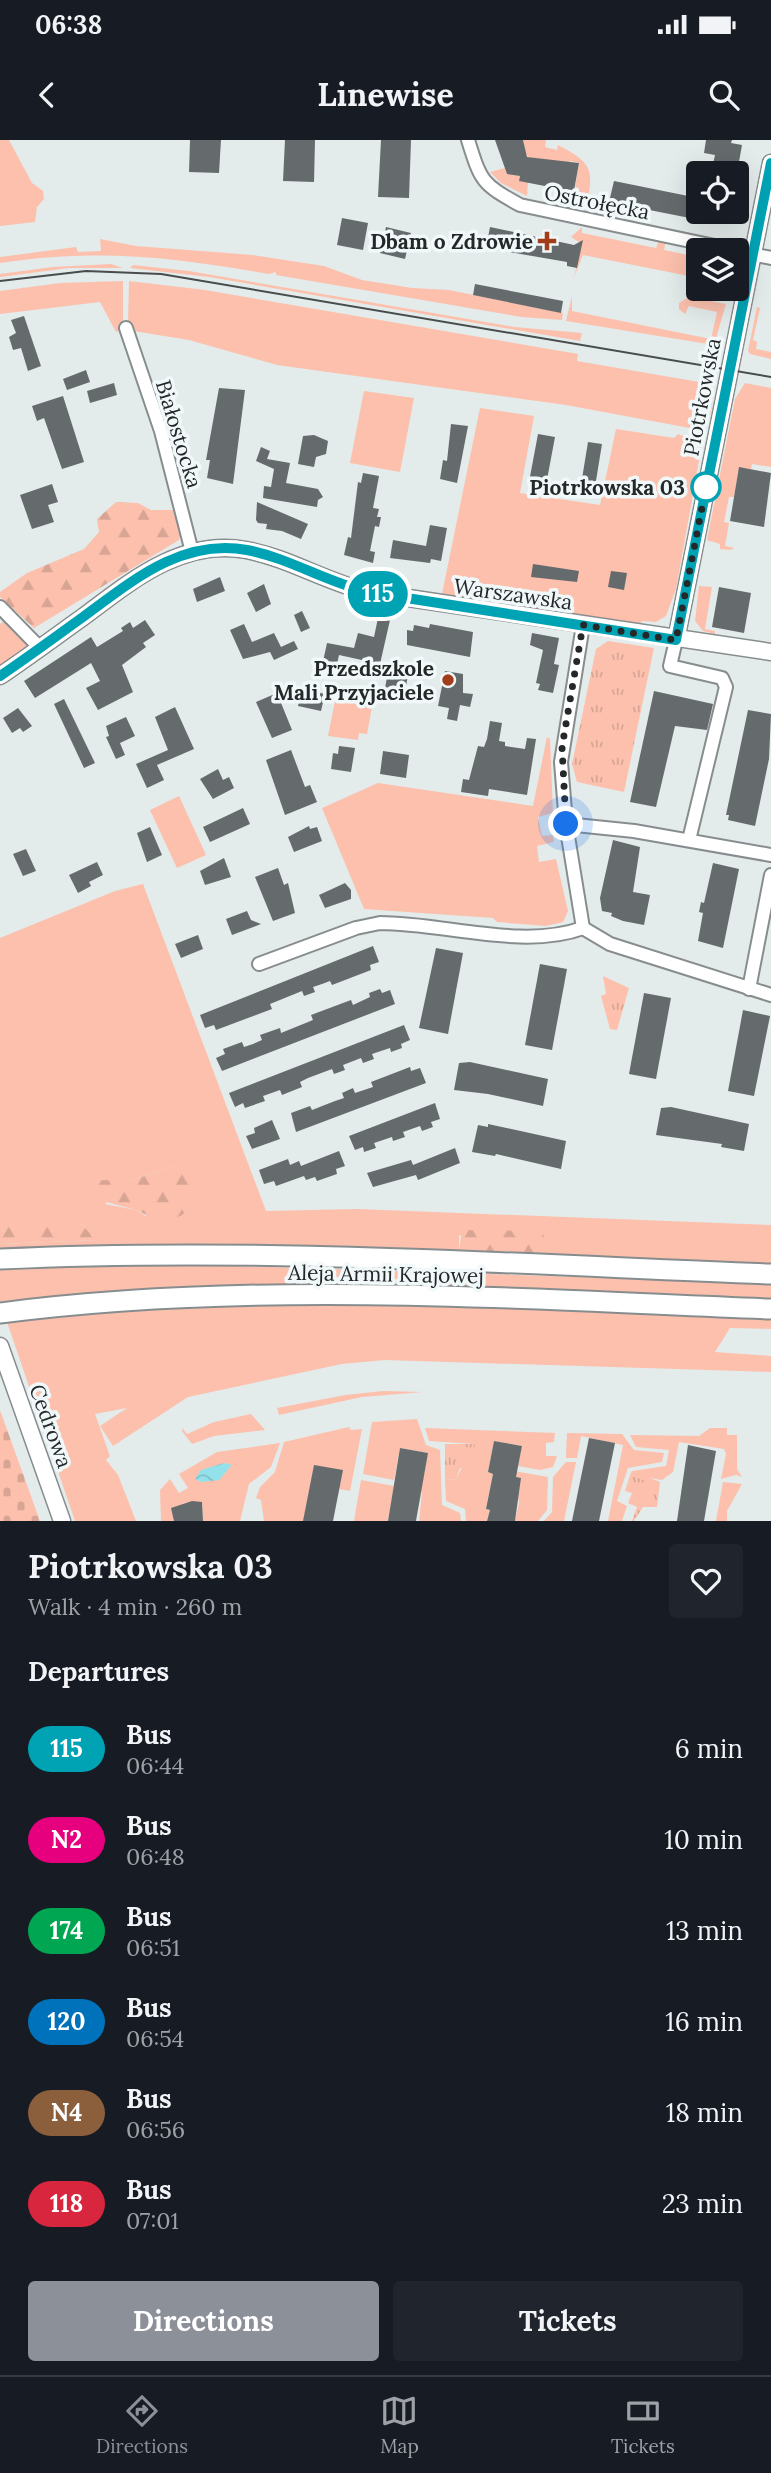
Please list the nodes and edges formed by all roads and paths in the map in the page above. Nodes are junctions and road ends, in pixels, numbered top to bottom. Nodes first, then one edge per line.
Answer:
1 (468, 140) edge
2 (771, 163) edge
3 (753, 254) junction
4 (771, 258) edge
5 (126, 328) dead end
6 (192, 552) junction
7 (0, 607) edge
8 (583, 625) junction
9 (676, 640) junction
10 (40, 648) junction
11 (771, 652) edge
12 (0, 676) edge
13 (566, 824) junction
14 (689, 840) junction
15 (771, 855) edge
16 (771, 875) edge
17 (583, 928) junction
18 (260, 964) dead end
19 (749, 989) junction
20 (771, 995) edge
21 (0, 1259) edge
22 (771, 1274) edge
23 (771, 1309) edge
24 (0, 1313) edge
25 (0, 1346) edge
26 (62, 1521) edge

1 - 3 street, Ostrołęcka
2 - 3 street, Piotrkowska
3 - 4 street, Ostrołęcka
3 - 9 street, Piotrkowska
5 - 6 street, Białostocka
6 - 8 street, Warszawska
6 - 10 street, Warszawska
7 - 10 street
8 - 9 street, Warszawska
8 - 13 street
9 - 11 street, Warszawska
9 - 14 street
10 - 12 street, Warszawska
13 - 14 street
13 - 17 street
14 - 15 street
16 - 19 street
17 - 18 street
17 - 19 street
19 - 20 street
21 - 22 main road, Aleja Armii Krajowej
23 - 24 main road, Aleja Armii Krajowej
25 - 26 street, Cedrowa

